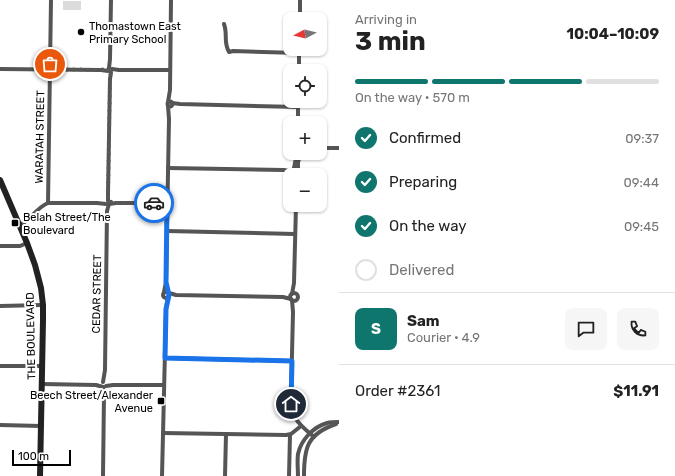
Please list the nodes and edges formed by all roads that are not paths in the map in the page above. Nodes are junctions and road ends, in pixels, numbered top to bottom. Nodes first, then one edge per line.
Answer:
1 (52, 0) edge
2 (111, 0) edge
3 (171, 0) edge
4 (300, 0) edge
5 (300, 12) edge
6 (224, 24) dead end
7 (283, 51) edge
8 (0, 69) edge
9 (50, 69) junction
10 (110, 70) junction
11 (170, 70) junction
12 (170, 104) junction
13 (283, 107) edge
14 (327, 148) edge
15 (339, 148) edge
16 (168, 168) junction
17 (283, 170) edge
18 (1, 183) edge
19 (48, 203) junction
20 (107, 203) junction
21 (167, 203) junction
22 (296, 212) edge
23 (20, 225) junction
24 (167, 231) junction
25 (295, 234) junction
26 (27, 243) junction
27 (0, 246) edge
28 (167, 295) junction
29 (293, 297) junction
30 (43, 305) junction
31 (0, 306) edge
32 (165, 358) junction
33 (292, 361) junction
34 (0, 366) edge
35 (42, 366) junction
36 (42, 384) junction
37 (104, 385) junction
38 (164, 385) junction
39 (339, 423) edge
40 (0, 425) edge
41 (41, 426) junction
42 (301, 426) junction
43 (163, 433) junction
44 (226, 434) junction
45 (310, 434) junction
46 (290, 435) junction
47 (314, 437) junction
48 (298, 467) junction
49 (304, 467) junction
50 (40, 476) edge
51 (103, 476) edge
52 (162, 476) edge
53 (225, 476) edge
54 (289, 476) edge
55 (298, 476) edge
56 (304, 476) edge

1 - 9 street, WARATAH STREET
2 - 10 street, CEDAR STREET
3 - 11 street
4 - 5 street
6 - 7 street
8 - 9 street
9 - 10 street
9 - 19 street, WARATAH STREET
10 - 11 street
10 - 20 street, CEDAR STREET
11 - 12 street
12 - 13 street
12 - 16 street
14 - 15 street
16 - 17 street
16 - 21 street
18 - 23 street, THE BOULEVARD
19 - 20 street
19 - 23 street
20 - 21 street
20 - 37 street, CEDAR STREET
21 - 24 street
22 - 25 street
23 - 26 street, THE BOULEVARD
24 - 25 street
24 - 28 street
25 - 29 street
26 - 27 street
26 - 30 street, THE BOULEVARD
28 - 29 street
28 - 32 street
29 - 33 street
30 - 31 street
30 - 35 street, THE BOULEVARD
32 - 33 street
32 - 38 street
33 - 42 street
34 - 35 street
35 - 36 street, THE BOULEVARD
36 - 37 street
36 - 41 street, THE BOULEVARD
37 - 38 street
37 - 51 street, CEDAR STREET
38 - 43 street
39 - 45 street
39 - 47 street
40 - 41 street
41 - 50 street, THE BOULEVARD
42 - 45 street
42 - 46 street
43 - 44 street
43 - 52 street
44 - 46 street
44 - 53 street
45 - 47 street
45 - 48 street
46 - 54 street
47 - 49 street
48 - 49 street
48 - 55 street
49 - 56 street

